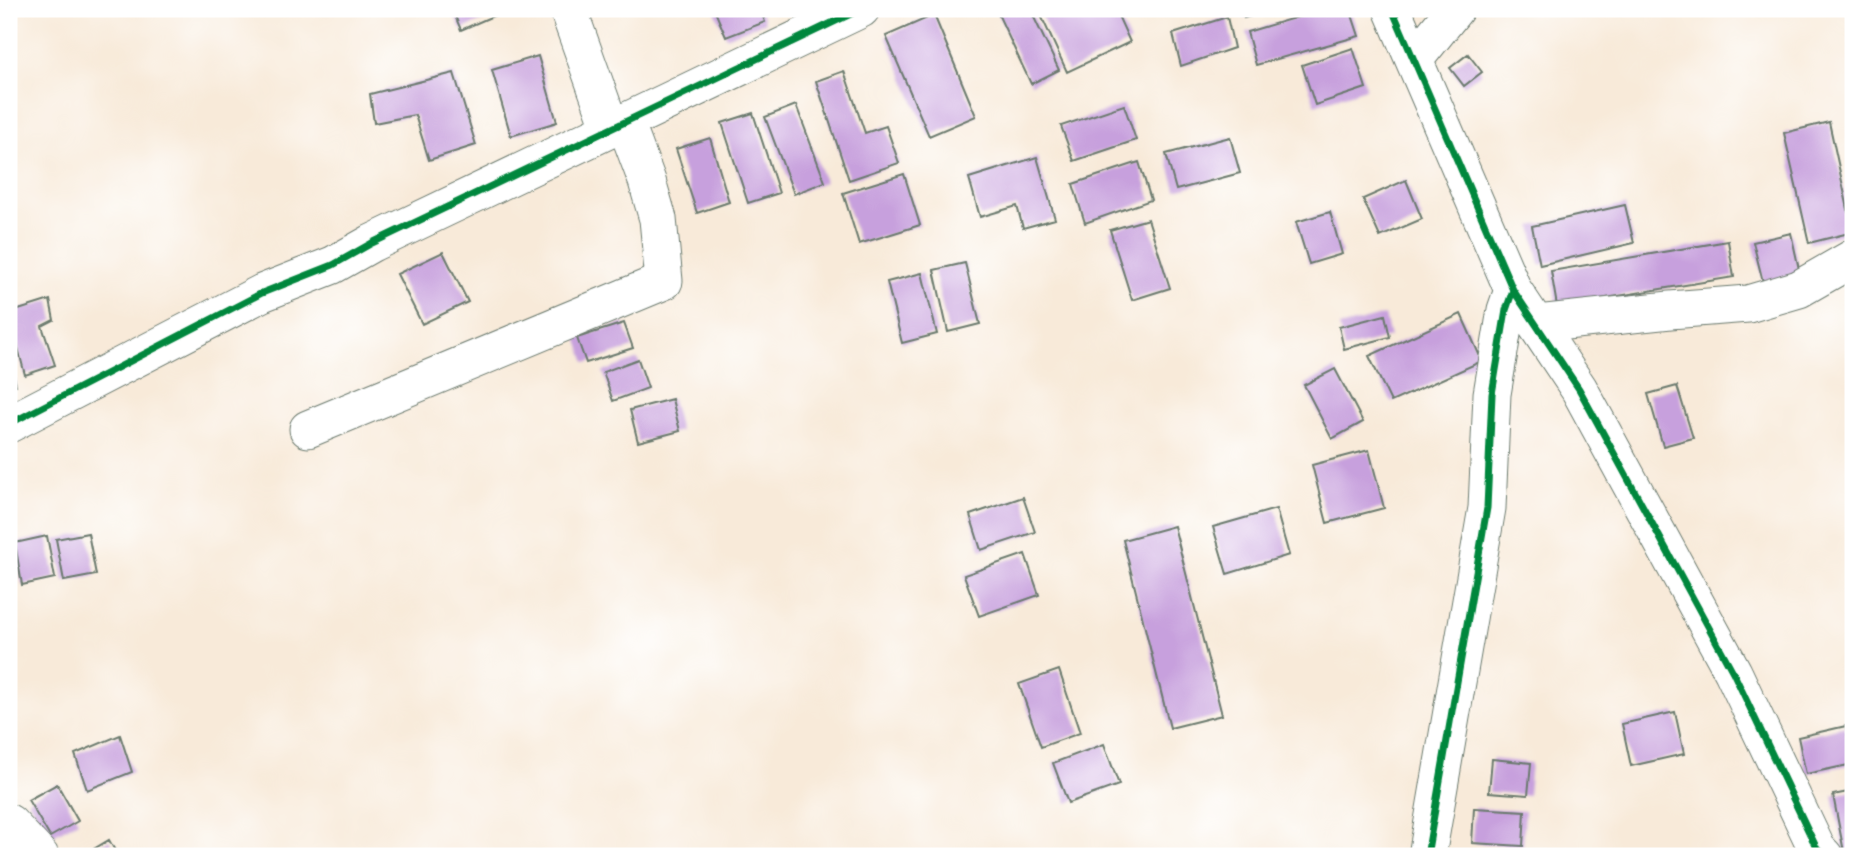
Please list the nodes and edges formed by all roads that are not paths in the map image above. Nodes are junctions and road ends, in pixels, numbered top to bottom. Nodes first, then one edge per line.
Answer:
1 (568, 9) edge
2 (861, 9) edge
3 (1392, 9) edge
4 (1455, 9) edge
5 (1414, 60) junction
6 (618, 125) junction
7 (1853, 258) edge
8 (1513, 290) junction
9 (1537, 324) junction
10 (9, 424) edge
11 (308, 429) dead end
12 (9, 823) edge
13 (40, 856) edge
14 (1427, 856) edge
15 (1824, 856) edge

1 - 6 street
2 - 6 street
3 - 5 street
4 - 5 street
5 - 8 street
6 - 10 street
6 - 11 street
7 - 9 street
8 - 9 street
8 - 14 street
9 - 15 street
12 - 13 street

